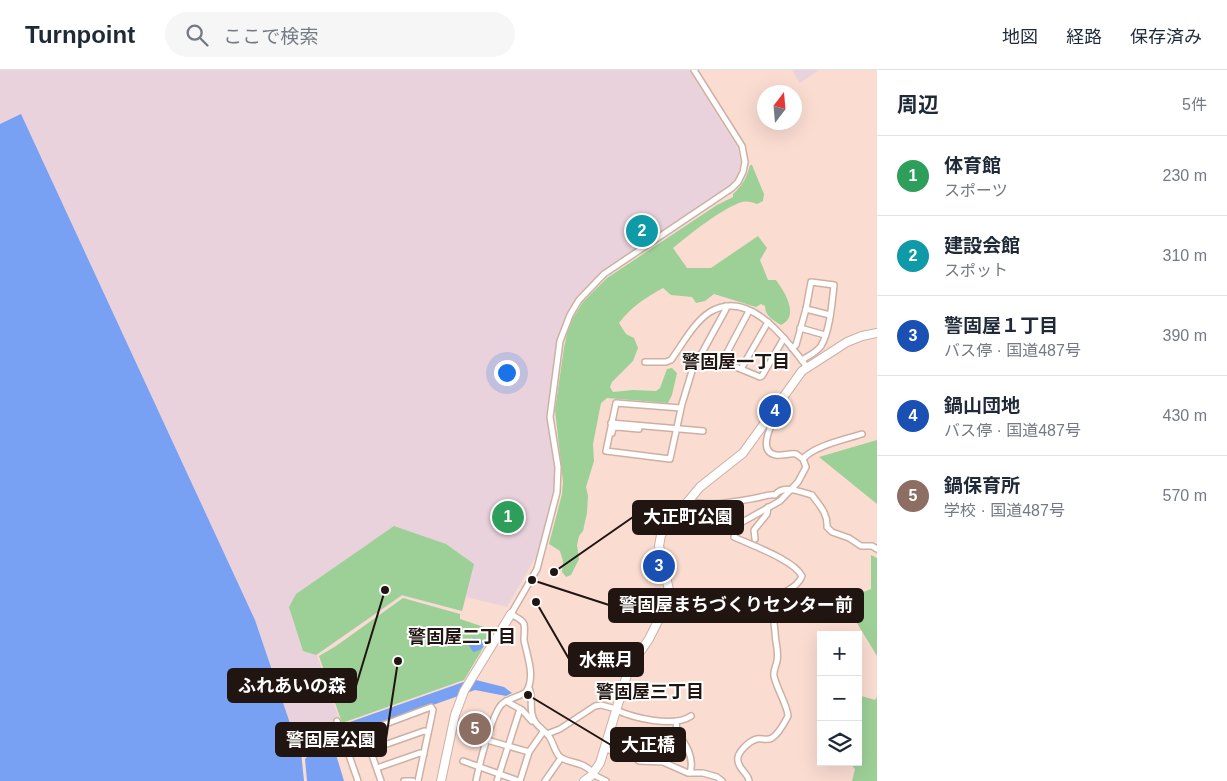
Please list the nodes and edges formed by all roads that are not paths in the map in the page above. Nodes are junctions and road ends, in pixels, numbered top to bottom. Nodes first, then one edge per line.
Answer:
1 (694, 70) edge
2 (726, 306) junction
3 (806, 309) junction
4 (749, 311) junction
5 (830, 315) junction
6 (768, 322) junction
7 (800, 328) junction
8 (877, 333) edge
9 (825, 335) junction
10 (784, 338) junction
11 (792, 348) junction
12 (702, 354) junction
13 (645, 362) dead end
14 (722, 362) junction
15 (804, 363) junction
16 (741, 370) junction
17 (782, 400) junction
18 (681, 408) junction
19 (611, 422) junction
20 (659, 427) junction
21 (676, 429) junction
22 (703, 431) dead end
23 (862, 434) dead end
24 (606, 447) junction
25 (803, 459) junction
26 (791, 490) junction
27 (688, 501) junction
28 (768, 507) junction
29 (755, 539) dead end
30 (877, 549) edge
31 (511, 614) junction
32 (529, 688) junction
33 (506, 701) junction
34 (520, 709) junction
35 (616, 710) junction
36 (691, 716) dead end
37 (676, 721) junction
38 (338, 723) dead end
39 (536, 725) junction
40 (428, 732) junction
41 (545, 733) junction
42 (487, 740) junction
43 (508, 746) junction
44 (604, 749) junction
45 (370, 750) junction
46 (530, 752) junction
47 (424, 754) junction
48 (561, 758) junction
49 (463, 761) dead end
50 (479, 767) junction
51 (377, 768) junction
52 (690, 773) junction
53 (499, 774) junction
54 (593, 774) junction
55 (604, 780) edge
56 (358, 781) edge
57 (381, 781) edge
58 (404, 781) edge
59 (408, 781) edge
60 (413, 781) edge
61 (418, 781) edge
62 (442, 781) edge
63 (476, 781) edge
64 (497, 781) edge
65 (520, 781) edge
66 (545, 781) edge
67 (584, 781) edge
68 (722, 781) edge
69 (749, 781) edge

1 - 31 street
2 - 4 street
2 - 12 street
2 - 13 street
3 - 5 street
3 - 5 street
3 - 7 street
4 - 6 street
4 - 14 street
5 - 9 street
6 - 10 street
6 - 16 street
7 - 9 street
7 - 11 street
8 - 15 highway
9 - 15 street
10 - 11 street
10 - 16 street
11 - 15 street
12 - 14 street
12 - 18 street
14 - 16 street
15 - 17 highway
17 - 25 street
17 - 27 highway
18 - 19 street
18 - 21 street
19 - 20 street
19 - 24 street
20 - 21 street
20 - 24 street
21 - 22 street
21 - 24 street
23 - 25 street
25 - 26 street
26 - 27 street
26 - 28 street
26 - 30 street
27 - 35 highway
28 - 29 street
28 - 69 street
31 - 32 street
31 - 62 highway
32 - 33 street
32 - 39 street
33 - 34 street
33 - 42 street
34 - 39 street
34 - 43 street
35 - 37 street
35 - 41 street
35 - 44 highway
36 - 37 street
37 - 52 street
38 - 56 street
39 - 41 street
40 - 45 street
40 - 45 street
40 - 47 street
41 - 46 street
41 - 48 street
42 - 43 street
42 - 50 street
43 - 46 street
43 - 53 street
44 - 52 street
44 - 54 highway
45 - 51 street
46 - 65 street
47 - 51 street
47 - 61 street
48 - 54 street
48 - 66 street
49 - 50 street
50 - 53 street
50 - 63 street
51 - 57 street
52 - 68 street
53 - 64 street
53 - 65 street
54 - 55 street
54 - 67 highway
58 - 59 street
59 - 60 street

